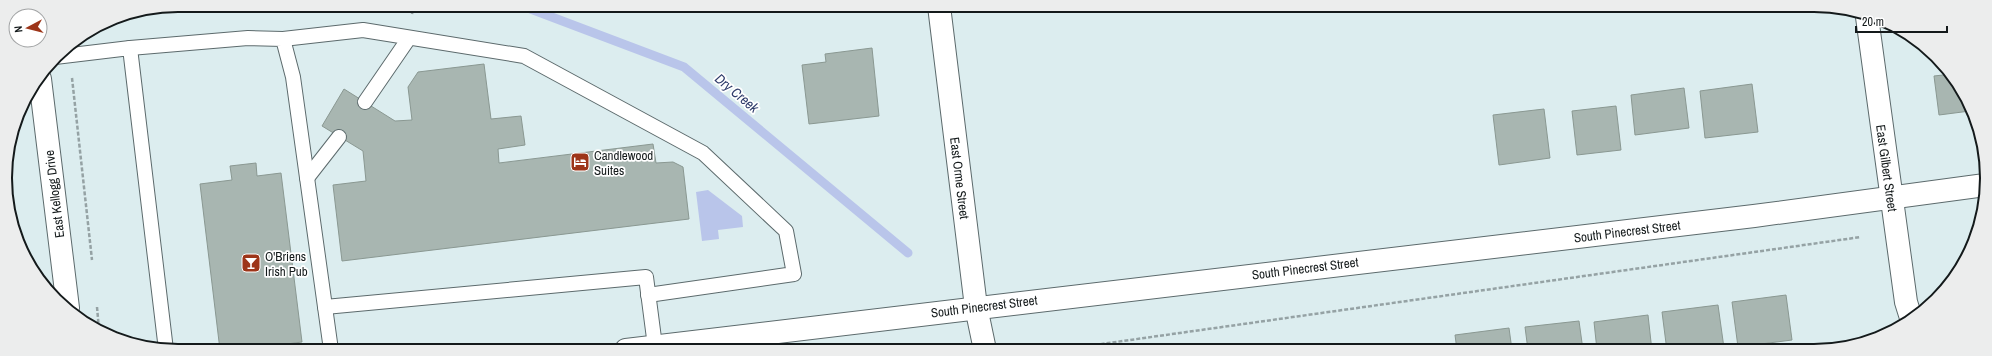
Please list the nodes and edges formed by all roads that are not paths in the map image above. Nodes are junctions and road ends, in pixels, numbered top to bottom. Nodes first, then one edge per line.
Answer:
1 (940, 12) edge
2 (1868, 21) edge
3 (409, 38) junction
4 (283, 39) junction
5 (130, 48) junction
6 (66, 56) edge
7 (41, 85) edge
8 (365, 102) dead end
9 (339, 137) dead end
10 (307, 178) junction
11 (1980, 186) edge
12 (1891, 198) junction
13 (648, 295) junction
14 (67, 301) edge
15 (325, 307) junction
16 (976, 307) junction
17 (1910, 314) edge
18 (165, 344) edge
19 (330, 344) edge
20 (655, 344) edge
21 (671, 344) edge
22 (984, 344) edge

1 - 16 street, East Orme Street
2 - 12 street, East Gilbert Street
3 - 4 lane
3 - 8 lane
3 - 13 lane
4 - 5 lane
4 - 10 lane
5 - 6 lane
5 - 18 lane
7 - 14 street, East Kellogg Drive
9 - 10 lane
10 - 15 lane
11 - 12 street, South Pinecrest Street
12 - 16 street, South Pinecrest Street
12 - 17 street, East Gilbert Street
13 - 15 lane
13 - 20 lane
15 - 19 lane
16 - 21 street, South Pinecrest Street
16 - 22 street, East Orme Street

